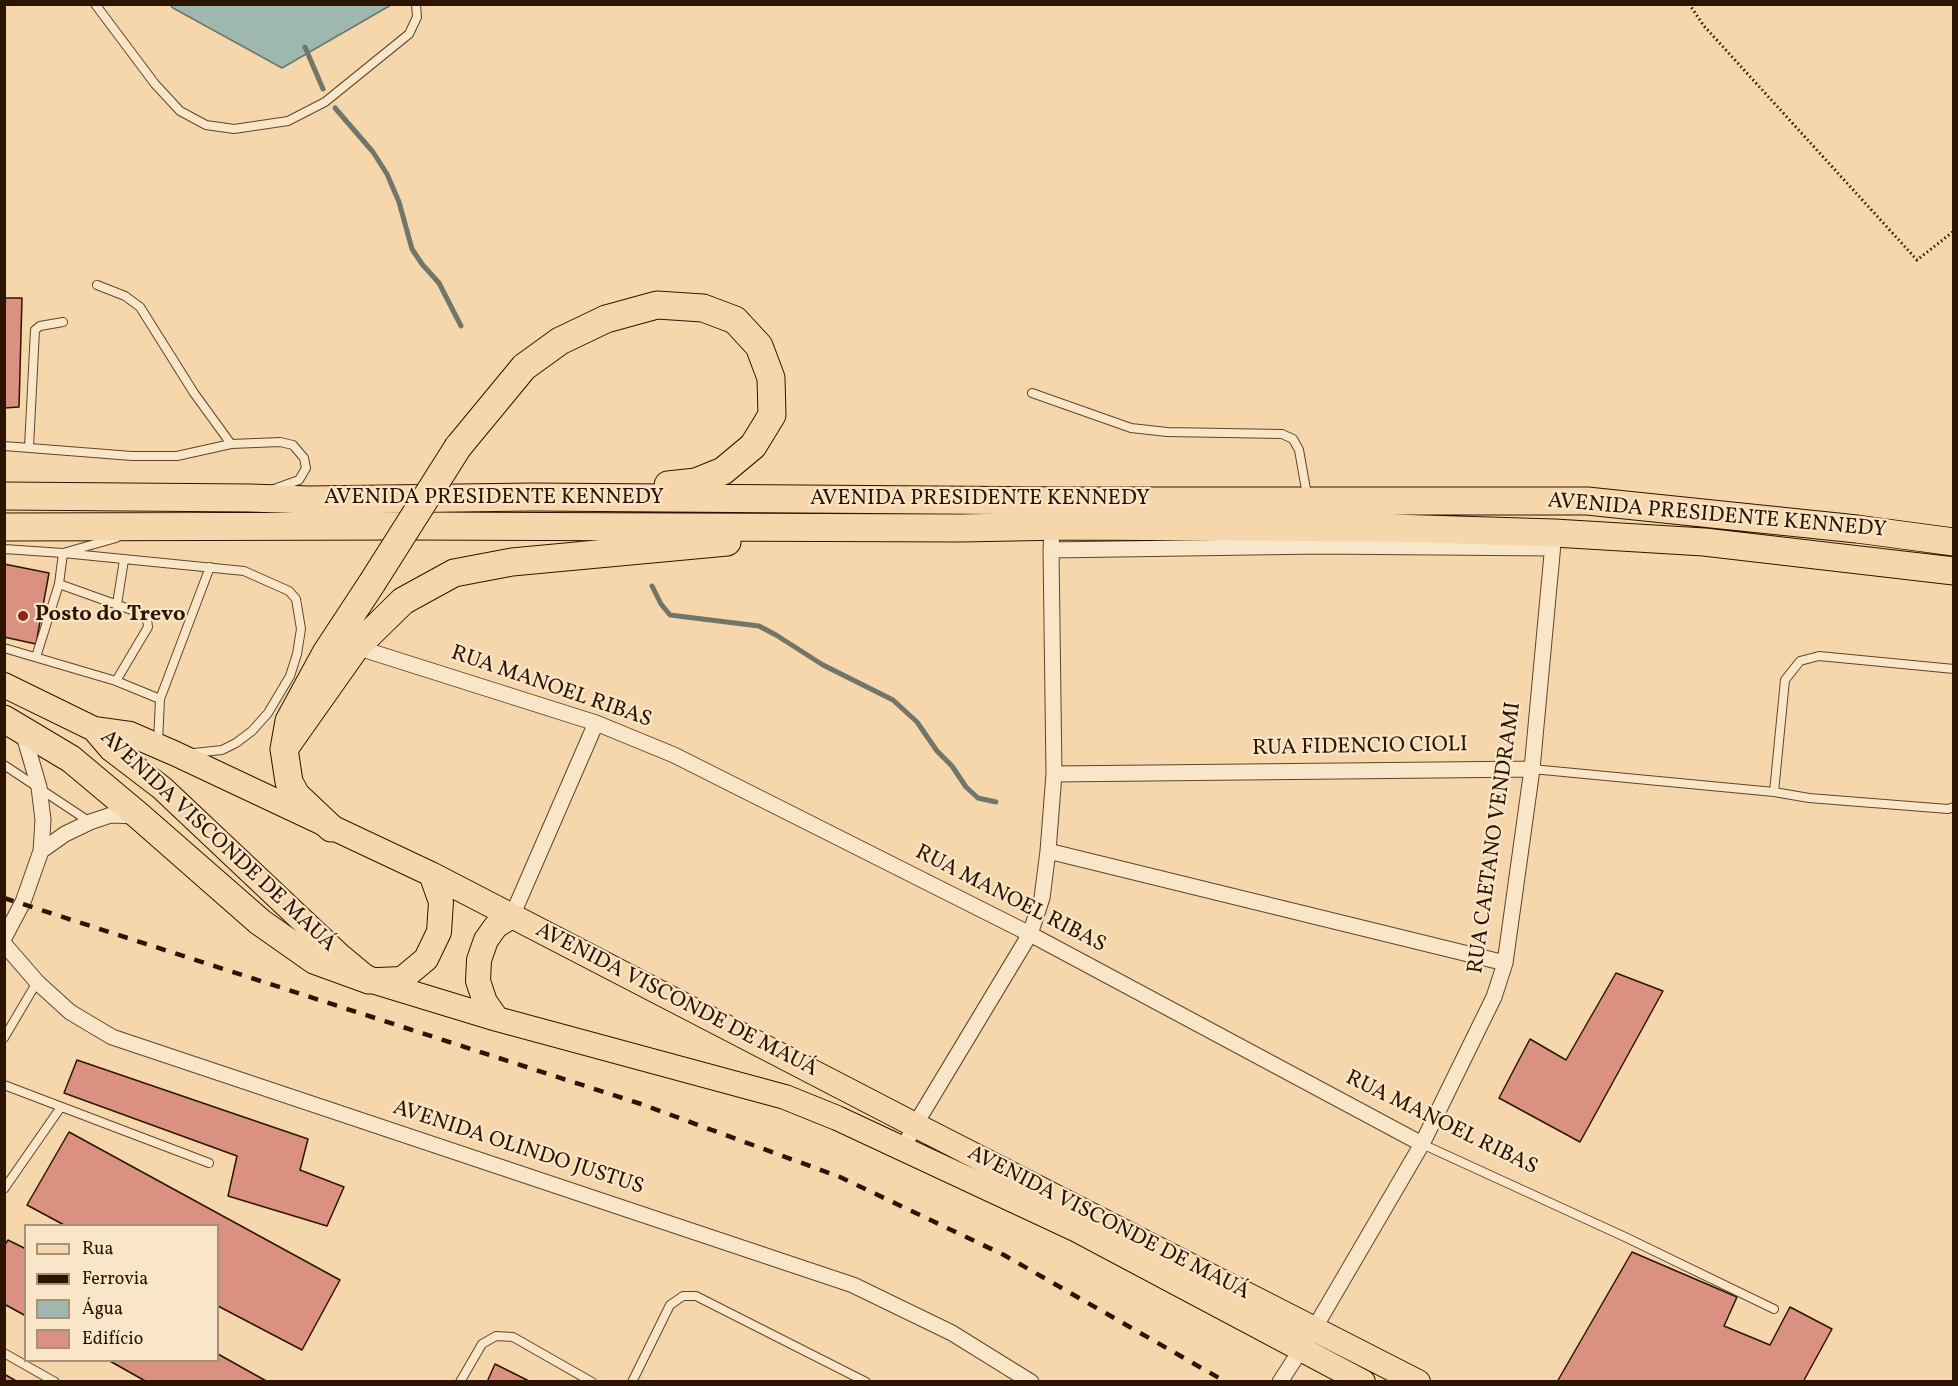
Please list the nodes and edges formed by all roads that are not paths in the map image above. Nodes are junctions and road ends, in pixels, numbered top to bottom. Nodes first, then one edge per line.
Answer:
1 (95, 4) edge
2 (416, 4) edge
3 (97, 285) dead end
4 (63, 322) dead end
5 (1032, 393) dead end
6 (231, 444) junction
7 (4, 446) edge
8 (29, 447) junction
9 (12, 492) edge
10 (533, 497) junction
11 (250, 498) junction
12 (1307, 500) junction
13 (4, 527) edge
14 (152, 527) junction
15 (961, 528) junction
16 (1051, 538) junction
17 (1553, 541) junction
18 (1953, 542) edge
19 (4, 549) edge
20 (63, 553) junction
21 (124, 560) junction
22 (210, 567) junction
23 (1953, 571) edge
24 (59, 584) junction
25 (117, 604) junction
26 (356, 647) junction
27 (4, 648) edge
28 (36, 657) junction
29 (1953, 669) edge
30 (116, 681) junction
31 (4, 685) edge
32 (160, 699) junction
33 (596, 723) junction
34 (13, 724) edge
35 (83, 724) junction
36 (284, 749) junction
37 (167, 750) junction
38 (4, 765) edge
39 (1532, 769) junction
40 (1054, 774) junction
41 (39, 787) junction
42 (1774, 792) junction
43 (1953, 807) edge
44 (139, 816) junction
45 (90, 822) junction
46 (331, 828) junction
47 (41, 851) junction
48 (1048, 851) junction
49 (430, 874) junction
50 (512, 916) junction
51 (1030, 934) junction
52 (4, 938) edge
53 (4, 944) edge
54 (1505, 963) junction
55 (369, 980) junction
56 (37, 982) junction
57 (497, 1019) junction
58 (4, 1038) edge
59 (4, 1085) edge
60 (61, 1107) junction
61 (915, 1125) junction
62 (1422, 1144) junction
63 (903, 1149) junction
64 (209, 1163) dead end
65 (4, 1189) edge
66 (1774, 1309) dead end
67 (1314, 1329) junction
68 (1301, 1350) junction
69 (4, 1353) edge
70 (55, 1382) edge
71 (460, 1382) edge
72 (592, 1382) edge
73 (632, 1382) edge
74 (866, 1382) edge
75 (1031, 1382) edge
76 (1280, 1382) edge
77 (1363, 1382) edge
78 (1418, 1382) edge

1 - 2 lane
3 - 6 lane
4 - 8 lane
5 - 12 lane
6 - 8 lane
6 - 11 lane
7 - 8 lane
9 - 11 highway, AVENIDA PRESIDENTE KENNEDY
10 - 11 highway, AVENIDA PRESIDENTE KENNEDY
10 - 12 highway, AVENIDA PRESIDENTE KENNEDY
10 - 36 highway, bridge
12 - 18 highway, AVENIDA PRESIDENTE KENNEDY
13 - 14 highway, AVENIDA PRESIDENTE KENNEDY
14 - 15 highway, AVENIDA PRESIDENTE KENNEDY
14 - 20 lane
15 - 16 highway, AVENIDA PRESIDENTE KENNEDY
15 - 26 highway
16 - 17 highway, AVENIDA PRESIDENTE KENNEDY
16 - 40 street
17 - 23 highway, AVENIDA PRESIDENTE KENNEDY
17 - 39 street, RUA CAETANO VENDRAMI
19 - 20 lane
20 - 21 lane
20 - 24 lane
21 - 22 lane
21 - 25 lane
22 - 32 lane
22 - 37 lane
24 - 25 lane
24 - 28 lane
25 - 30 lane
26 - 33 street, RUA MANOEL RIBAS
26 - 36 highway
27 - 28 lane
28 - 30 lane
29 - 42 lane
30 - 32 lane
31 - 35 main road
32 - 37 lane
33 - 50 street
33 - 51 street, RUA MANOEL RIBAS
34 - 41 street
34 - 44 highway
35 - 37 main road, AVENIDA VISCONDE DE MAUÁ
35 - 55 main road, AVENIDA VISCONDE DE MAUÁ
36 - 46 highway
37 - 46 main road, AVENIDA VISCONDE DE MAUÁ
38 - 41 lane
39 - 40 street, RUA FIDENCIO CIOLI
39 - 42 lane, RUA FIDENCIO CIOLI
39 - 54 street, RUA CAETANO VENDRAMI
40 - 48 street
41 - 45 lane
41 - 47 street
42 - 43 lane, RUA FIDENCIO CIOLI
44 - 45 street
44 - 55 highway
45 - 47 street
46 - 49 main road, AVENIDA VISCONDE DE MAUÁ
47 - 52 street
48 - 51 street
48 - 54 street
49 - 50 main road, AVENIDA VISCONDE DE MAUÁ
49 - 55 main road
50 - 57 main road
50 - 61 main road, AVENIDA VISCONDE DE MAUÁ
51 - 61 street
51 - 62 street, RUA MANOEL RIBAS
53 - 56 street, AVENIDA OLINDO JUSTUS
54 - 62 street, RUA CAETANO VENDRAMI
55 - 57 main road, AVENIDA VISCONDE DE MAUÁ
56 - 58 lane
56 - 75 street, AVENIDA OLINDO JUSTUS
57 - 63 main road, AVENIDA VISCONDE DE MAUÁ
59 - 60 lane
60 - 64 lane
60 - 65 lane
61 - 63 street
61 - 67 main road, AVENIDA VISCONDE DE MAUÁ
62 - 66 lane, RUA MANOEL RIBAS
62 - 67 street, RUA CAETANO VENDRAMI
63 - 68 main road, AVENIDA VISCONDE DE MAUÁ
67 - 68 street, RUA CAETANO VENDRAMI
67 - 78 main road, AVENIDA VISCONDE DE MAUÁ
68 - 76 street, RUA CAETANO VENDRAMI
68 - 77 main road, AVENIDA VISCONDE DE MAUÁ
69 - 70 lane
71 - 72 lane
73 - 74 lane

